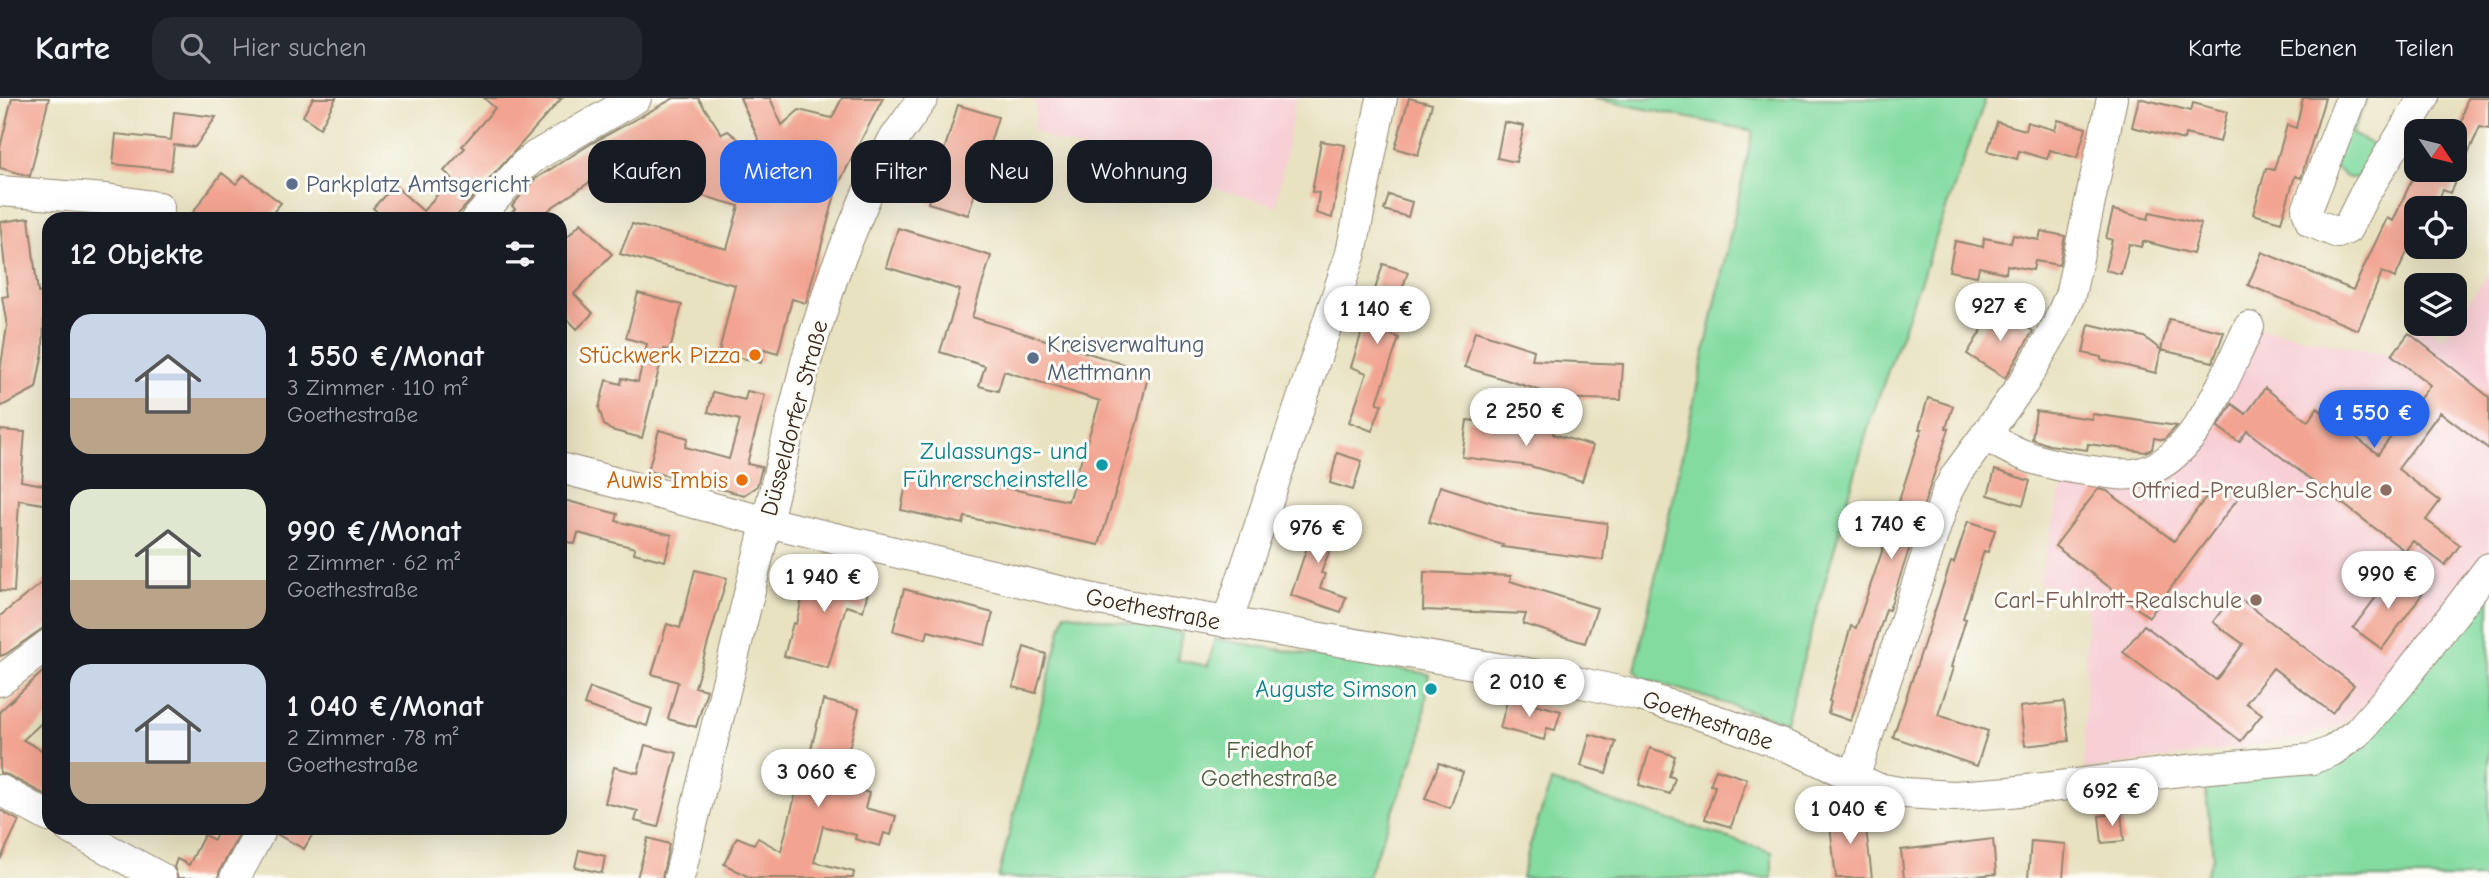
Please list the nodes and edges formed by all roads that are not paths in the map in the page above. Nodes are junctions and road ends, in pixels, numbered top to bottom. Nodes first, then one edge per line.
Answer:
1 (636, 98) edge
2 (923, 98) edge
3 (1382, 98) edge
4 (2112, 98) edge
5 (2351, 98) edge
6 (2424, 98) edge
7 (0, 191) edge
8 (159, 206) dead end
9 (483, 212) edge
10 (2249, 327) dead end
11 (1985, 435) junction
12 (567, 470) edge
13 (766, 522) junction
14 (2489, 568) edge
15 (1227, 623) junction
16 (42, 649) edge
17 (0, 681) edge
18 (1854, 778) junction
19 (0, 790) edge
20 (42, 813) edge
21 (82, 835) edge
22 (258, 835) edge
23 (161, 878) edge
24 (235, 878) edge
25 (678, 878) edge

1 - 9 street
2 - 13 street, Düsseldorfer Straße
3 - 15 street
4 - 11 street
5 - 6 street
7 - 8 street
10 - 11 street
11 - 18 street
12 - 13 street, Goethestraße
13 - 15 street, Goethestraße
13 - 25 street, Düsseldorfer Straße
14 - 18 street, Goethestraße
15 - 18 street, Goethestraße
16 - 17 street
19 - 20 street
21 - 23 street
22 - 24 street

